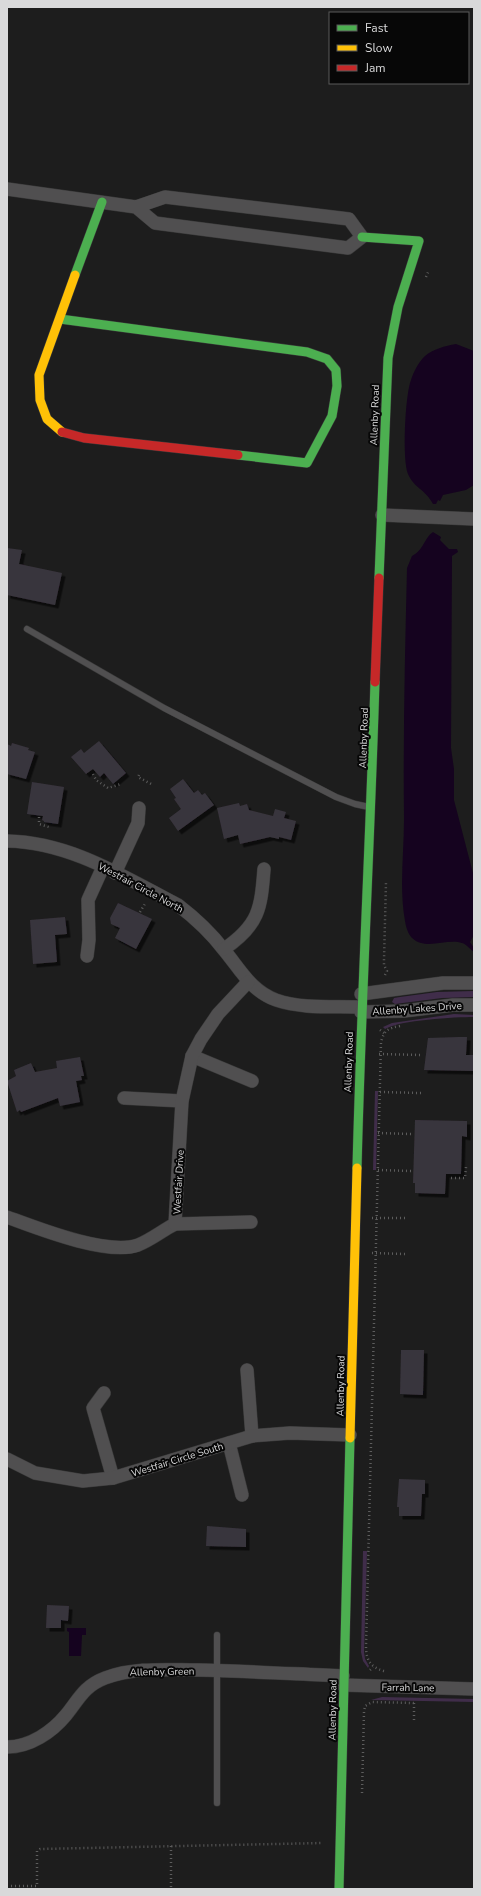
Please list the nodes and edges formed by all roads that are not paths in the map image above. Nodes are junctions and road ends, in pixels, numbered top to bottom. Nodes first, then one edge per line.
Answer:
1 (7, 189) edge
2 (102, 202) junction
3 (136, 207) junction
4 (362, 237) junction
5 (60, 319) junction
6 (382, 515) junction
7 (474, 519) edge
8 (27, 629) dead end
9 (139, 808) dead end
10 (371, 808) junction
11 (7, 841) edge
12 (102, 867) junction
13 (264, 869) dead end
14 (115, 873) junction
15 (224, 950) junction
16 (87, 956) dead end
17 (248, 982) junction
18 (474, 983) edge
19 (361, 1004) junction
20 (474, 1005) edge
21 (192, 1056) junction
22 (252, 1082) dead end
23 (124, 1098) dead end
24 (182, 1100) junction
25 (7, 1217) edge
26 (250, 1222) dead end
27 (175, 1224) junction
28 (247, 1370) dead end
29 (104, 1393) dead end
30 (350, 1435) junction
31 (252, 1436) junction
32 (229, 1443) junction
33 (7, 1459) edge
34 (113, 1478) junction
35 (242, 1495) dead end
36 (217, 1634) dead end
37 (217, 1671) junction
38 (343, 1681) junction
39 (474, 1689) edge
40 (7, 1747) edge
41 (217, 1803) dead end
42 (339, 1889) edge

1 - 2 street
2 - 3 street
2 - 5 street
3 - 4 street
3 - 4 street
4 - 6 street, Allenby Road
5 - 5 street
6 - 7 street
6 - 10 street, Allenby Road
8 - 10 lane
9 - 14 street
10 - 19 street, Allenby Road
11 - 12 street, Westfair Circle North
12 - 14 street, Westfair Circle North
12 - 16 street
13 - 15 street
14 - 15 street, Westfair Circle North
15 - 17 street, Westfair Circle North
17 - 19 street, Westfair Circle North
17 - 21 street, Westfair Drive
18 - 19 street, Allenby Lakes Drive
19 - 20 street, Allenby Lakes Drive
19 - 30 street, Allenby Road
21 - 22 street
21 - 24 street, Westfair Drive
23 - 24 street
24 - 27 street, Westfair Drive
25 - 27 street, Westfair Drive
26 - 27 street
28 - 31 street
29 - 34 street
30 - 31 street, Westfair Circle South
30 - 38 street, Allenby Road
31 - 32 street, Westfair Circle South
32 - 34 street, Westfair Circle South
32 - 35 street
33 - 34 street, Westfair Circle South
36 - 37 lane
37 - 38 street, Allenby Green
37 - 40 street, Allenby Green
37 - 41 lane
38 - 39 street, Farrah Lane
38 - 42 street, Allenby Road

